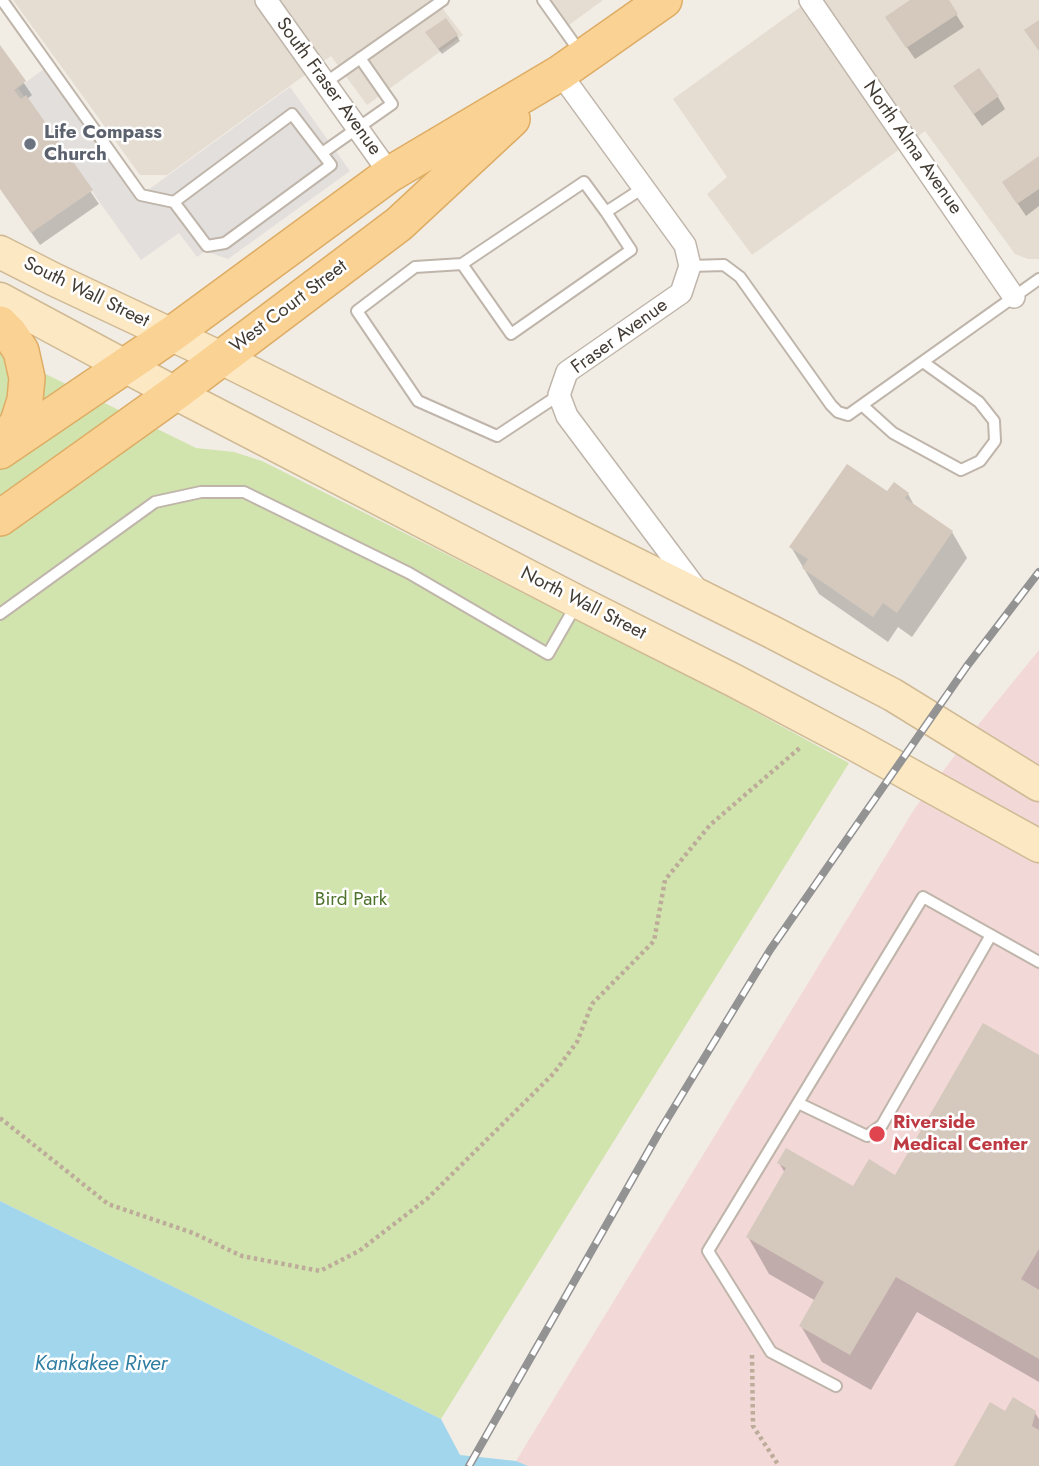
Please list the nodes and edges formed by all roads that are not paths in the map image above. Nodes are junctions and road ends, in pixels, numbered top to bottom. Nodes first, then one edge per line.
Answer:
1 (2, 0) edge
2 (265, 0) edge
3 (443, 0) edge
4 (543, 0) edge
5 (664, 0) edge
6 (810, 0) edge
7 (360, 58) junction
8 (572, 65) junction
9 (325, 83) junction
10 (358, 128) junction
11 (322, 153) junction
12 (390, 174) junction
13 (643, 188) junction
14 (174, 202) junction
15 (606, 212) junction
16 (0, 252) edge
17 (462, 264) junction
18 (690, 265) junction
19 (1039, 279) edge
20 (1014, 297) junction
21 (0, 299) edge
22 (0, 324) edge
23 (172, 334) junction
24 (221, 358) junction
25 (923, 362) junction
26 (124, 366) junction
27 (175, 393) junction
28 (559, 395) junction
29 (862, 405) junction
30 (0, 450) edge
31 (0, 518) edge
32 (703, 599) junction
33 (578, 602) junction
34 (0, 614) edge
35 (1039, 785) edge
36 (1039, 846) edge
37 (992, 935) junction
38 (1039, 962) edge
39 (798, 1103) junction
40 (836, 1386) dead end

1 - 14 lane
2 - 9 street, South Fraser Avenue
3 - 7 lane
4 - 8 lane
5 - 8 main road, West Court Street
6 - 20 street, North Alma Avenue
7 - 9 lane
7 - 10 lane
8 - 12 main road, West Court Street
8 - 13 street
8 - 24 main road, West Court Street
9 - 10 street, South Fraser Avenue
10 - 11 lane
10 - 12 street, South Fraser Avenue
11 - 14 lane
11 - 14 lane
12 - 23 main road, West Court Street
13 - 15 lane
13 - 18 street
15 - 17 lane
15 - 17 lane
16 - 23 main road, South Wall Street
17 - 28 lane
18 - 28 street, Fraser Avenue
18 - 29 lane
19 - 20 lane
20 - 25 lane
21 - 26 main road
22 - 30 main road
23 - 24 main road
23 - 26 main road, West Court Street
24 - 27 main road, West Court Street
24 - 32 main road
25 - 29 lane
25 - 29 lane
26 - 27 main road, North Wall Street
26 - 30 main road, West Court Street
27 - 31 main road, West Court Street
27 - 33 main road, North Wall Street
28 - 32 street, Fraser Avenue
32 - 35 main road
33 - 34 lane
33 - 36 main road, North Wall Street
37 - 38 lane
37 - 39 lane
37 - 39 lane
39 - 40 lane

